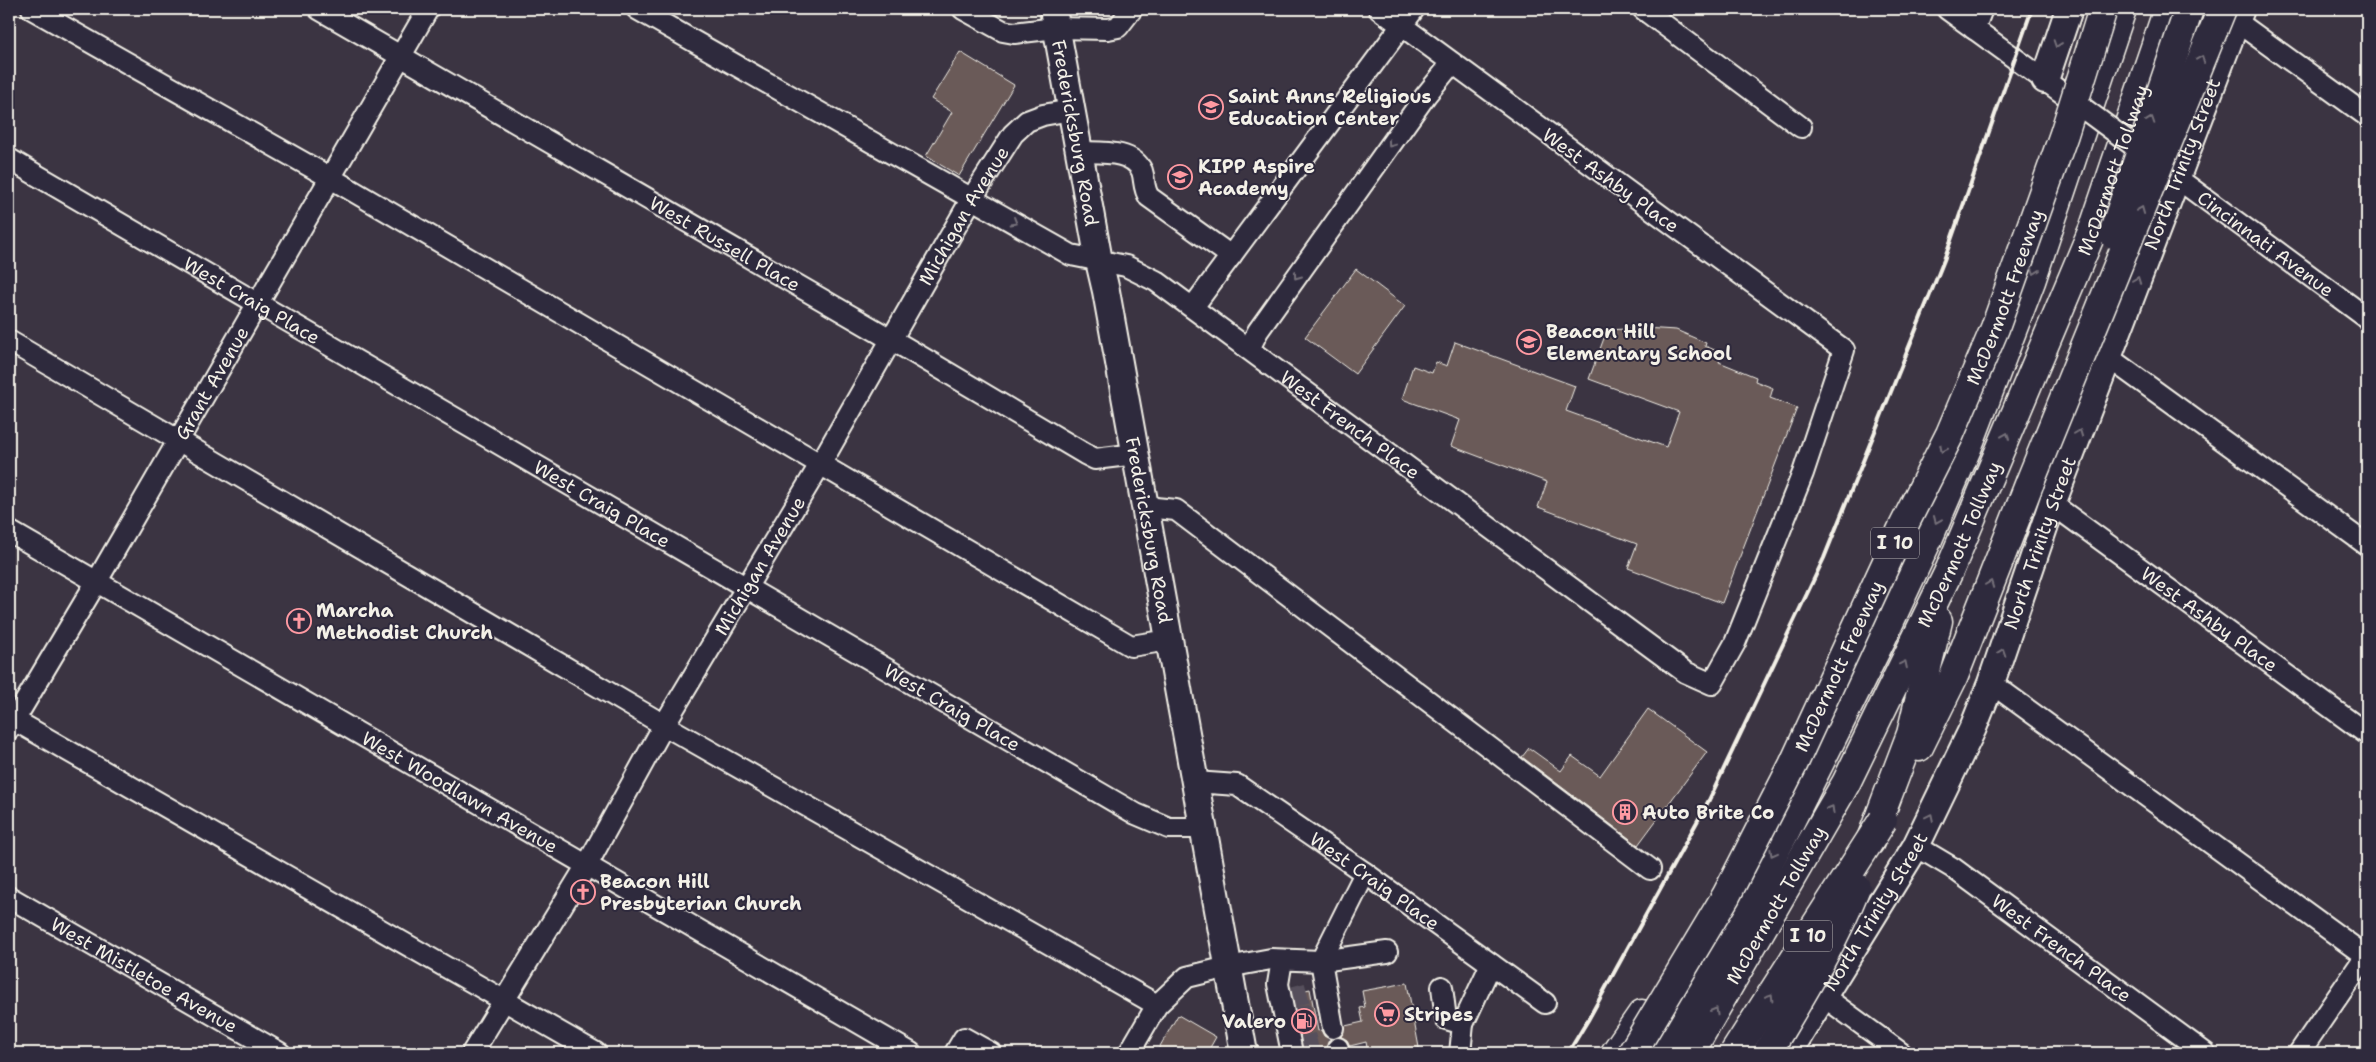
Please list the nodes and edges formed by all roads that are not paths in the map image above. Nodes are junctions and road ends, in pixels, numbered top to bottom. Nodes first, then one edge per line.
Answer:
1 (32, 9) edge
2 (319, 9) edge
3 (428, 9) edge
4 (637, 9) edge
5 (963, 9) edge
6 (1132, 9) edge
7 (1379, 9) edge
8 (1414, 9) edge
9 (1643, 9) edge
10 (1947, 9) edge
11 (1982, 9) edge
12 (2069, 9) edge
13 (2104, 9) edge
14 (2122, 9) edge
15 (2168, 9) edge
16 (2189, 9) edge
17 (2233, 13) edge
18 (1054, 18) edge
19 (1401, 26) junction
20 (1974, 29) junction
21 (401, 56) junction
22 (1452, 63) junction
23 (2045, 80) junction
24 (1071, 110) junction
25 (2367, 116) edge
26 (1801, 127) dead end
27 (1080, 152) junction
28 (9, 159) edge
29 (329, 177) junction
30 (2176, 177) junction
31 (972, 198) junction
32 (1231, 256) junction
33 (1099, 261) junction
34 (257, 302) junction
35 (1193, 307) junction
36 (2367, 318) edge
37 (892, 340) junction
38 (9, 341) edge
39 (1249, 349) junction
40 (2108, 356) junction
41 (179, 440) junction
42 (1136, 454) junction
43 (820, 463) junction
44 (2030, 482) junction
45 (2052, 504) junction
46 (1145, 507) junction
47 (9, 531) edge
48 (2367, 545) edge
49 (1950, 570) junction
50 (97, 582) junction
51 (746, 588) junction
52 (1882, 638) junction
53 (1169, 640) junction
54 (1991, 683) junction
55 (1712, 684) joint
56 (11, 722) edge
57 (664, 725) junction
58 (2367, 734) edge
59 (1195, 782) junction
60 (1882, 820) junction
61 (1203, 828) junction
62 (1916, 846) junction
63 (587, 865) junction
64 (1650, 869) dead end
65 (1365, 873) junction
66 (9, 897) edge
67 (1387, 952) dead end
68 (2367, 956) edge
69 (1282, 960) junction
70 (1321, 961) junction
71 (1491, 964) junction
72 (1228, 967) junction
73 (1442, 987) dead end
74 (1824, 996) junction
75 (504, 1000) junction
76 (1545, 1003) dead end
77 (1157, 1005) junction
78 (1326, 1017) dead end
79 (1463, 1024) junction
80 (1294, 1050) edge
81 (280, 1053) edge
82 (472, 1053) edge
83 (596, 1053) edge
84 (911, 1053) edge
85 (955, 1053) edge
86 (992, 1053) edge
87 (1129, 1053) edge
88 (1244, 1053) edge
89 (1460, 1053) edge
90 (1615, 1053) edge
91 (1632, 1053) edge
92 (1658, 1053) edge
93 (1690, 1053) edge
94 (1734, 1053) edge
95 (1767, 1053) edge
96 (1782, 1053) edge
97 (1788, 1053) edge
98 (1902, 1053) edge
99 (2205, 1053) edge
100 (2299, 1053) edge

1 - 29 street
2 - 21 street, West Russell Place
3 - 21 street, Grant Avenue
4 - 31 street, West French Place
5 - 18 street
6 - 18 street
7 - 19 street, West Ashby Place
8 - 19 street
9 - 26 street
10 - 20 street, Cincinnati Avenue
11 - 20 street
12 -> 23 main road
13 -> 91 highway, McDermott Freeway / I 10, bridge
14 -> 52 highway, McDermott Tollway
49 -> 15 highway, McDermott Tollway
44 -> 16 highway, I 10, bridge
17 - 25 street
17 - 30 main road, North Trinity Street
44 -> 17 highway, bridge
18 - 24 main road, Fredericksburg Road
19 - 22 street, West Ashby Place
19 - 32 street
20 - 23 street, Cincinnati Avenue
21 - 29 street, Grant Avenue
21 - 37 street, West Russell Place
22 -> 39 street
22 - 55 street, West Ashby Place
23 - 30 street, Cincinnati Avenue, bridge
24 - 27 main road, Fredericksburg Road
24 - 31 street, Michigan Avenue
27 - 32 street
27 - 33 main road, Fredericksburg Road
28 - 34 street, West Craig Place
29 - 34 street, Grant Avenue
29 - 43 street
30 - 36 street, Cincinnati Avenue
40 -> 30 main road, North Trinity Street
31 -> 33 street, West French Place
31 - 37 street, Michigan Avenue
32 - 35 street
33 - 35 street, West French Place
33 - 42 main road, Fredericksburg Road
34 - 41 street, Grant Avenue
34 - 51 street, West Craig Place
35 - 39 street, West French Place
37 - 42 street, West Russell Place
37 - 43 street, Michigan Avenue
38 - 41 street
39 - 55 street, West French Place
45 -> 40 main road, North Trinity Street
40 - 48 street
41 - 50 street, Grant Avenue
41 - 57 street
42 - 46 main road, Fredericksburg Road
43 - 51 street, Michigan Avenue
43 - 53 street
60 -> 44 highway, I 10
54 -> 45 main road, North Trinity Street
45 - 58 street, West Ashby Place
46 - 53 main road, Fredericksburg Road
46 - 64 street
47 - 50 street, West Woodlawn Avenue
93 -> 49 highway, McDermott Tollway
49 - 96 highway
50 - 56 street, Grant Avenue
50 - 63 street, West Woodlawn Avenue
51 - 57 street, Michigan Avenue
51 - 61 street, West Craig Place
52 - 90 highway
52 -> 92 highway, McDermott Tollway
53 - 59 main road, Fredericksburg Road
62 -> 54 main road, North Trinity Street
54 - 68 street
56 - 75 street
57 - 63 street, Michigan Avenue
57 - 77 street
59 - 61 main road, Fredericksburg Road
59 - 65 street, West Craig Place
94 -> 60 highway, I 10, bridge
60 - 95 highway, bridge
61 - 72 main road, Fredericksburg Road
62 - 74 main road, North Trinity Street
62 - 99 street, West French Place
63 - 75 street, Michigan Avenue
63 - 84 street, West Woodlawn Avenue
65 - 70 street
65 - 71 street, West Craig Place
66 - 81 street, West Mistletoe Avenue
67 - 70 street
68 - 100 street
69 - 70 street
69 - 72 street
69 - 80 street
70 - 78 street
71 - 76 street, West Craig Place
71 - 79 street
72 - 77 street
72 - 88 main road, Fredericksburg Road
73 - 79 street
74 - 97 main road, North Trinity Street
74 - 98 street
75 - 82 street, Michigan Avenue
75 - 83 street
77 - 87 street
79 - 89 street
85 - 86 street

